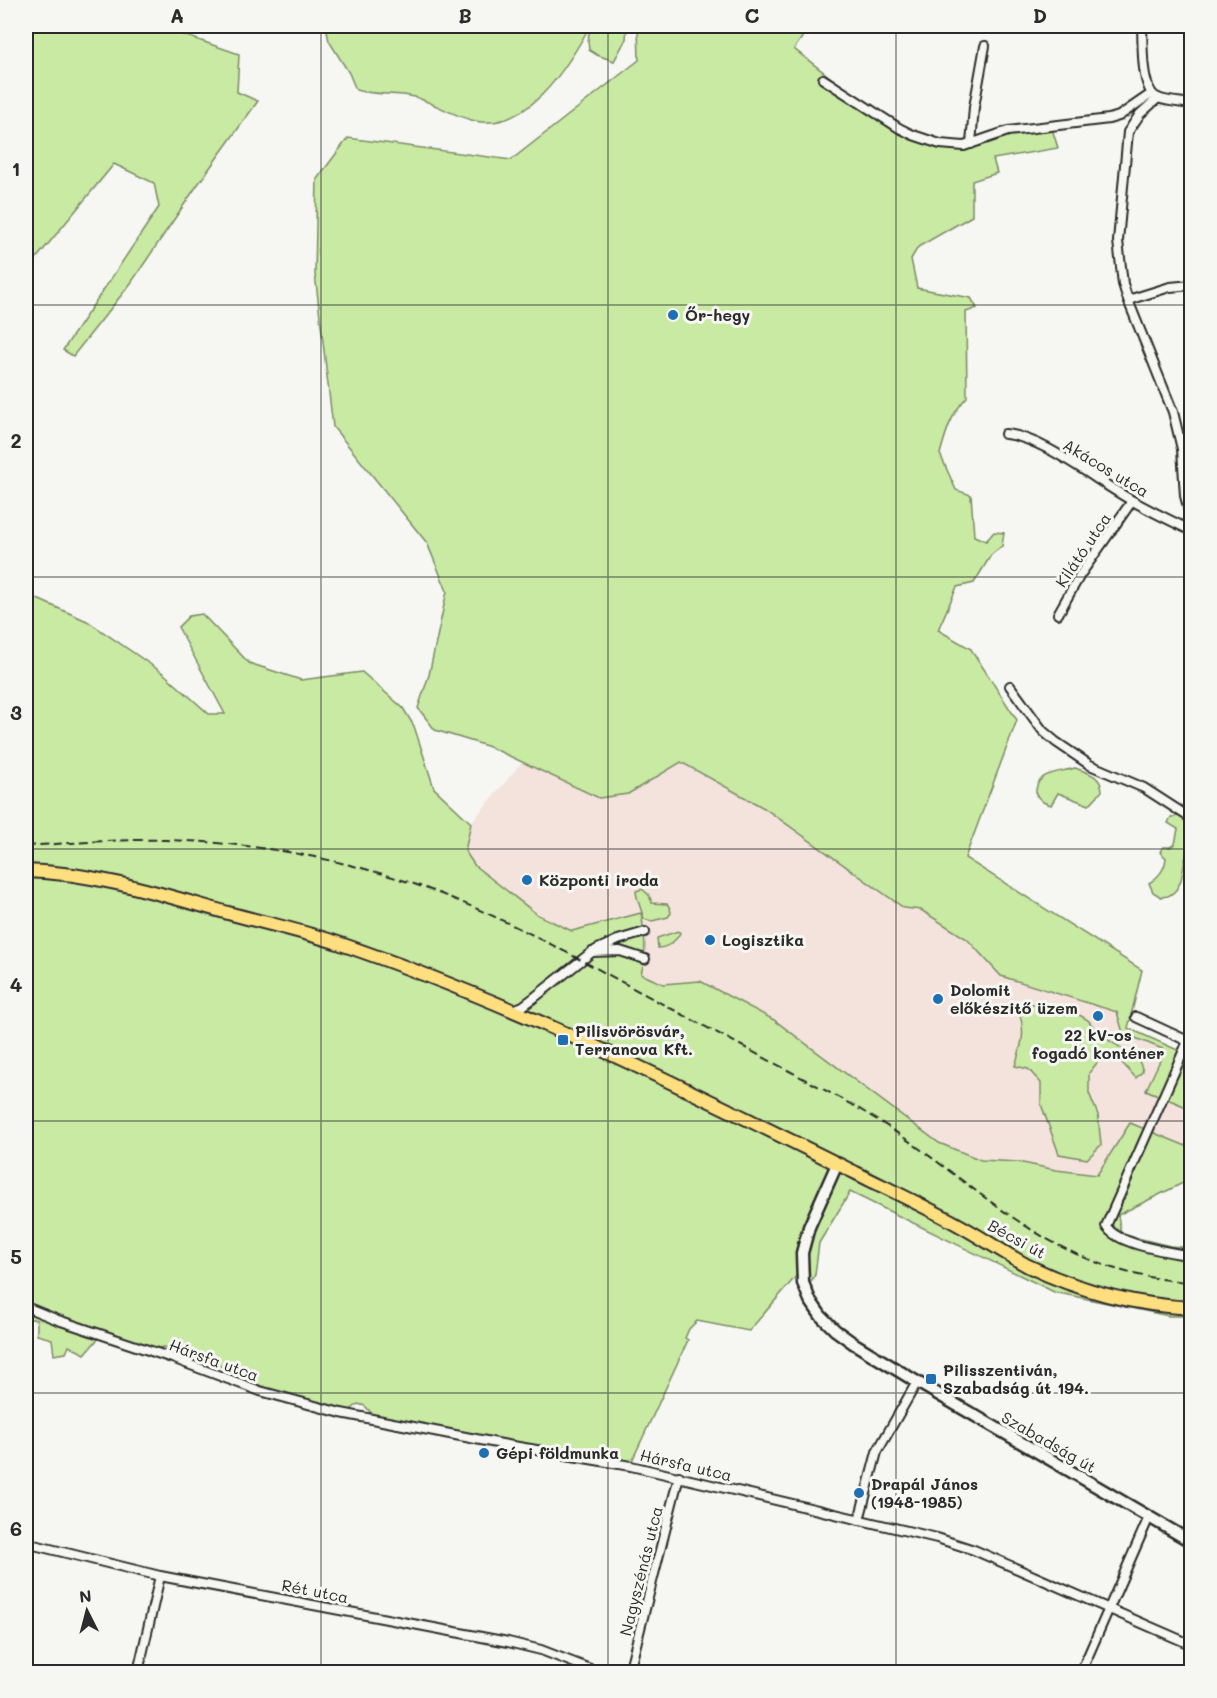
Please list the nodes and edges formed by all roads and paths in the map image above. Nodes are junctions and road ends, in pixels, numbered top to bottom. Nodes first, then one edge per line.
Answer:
1 (1142, 26) edge
2 (985, 46) dead end
3 (823, 79) dead end
4 (1154, 96) junction
5 (1191, 104) edge
6 (971, 144) junction
7 (1191, 285) edge
8 (1128, 300) junction
9 (1005, 434) dead end
10 (1132, 501) junction
11 (1191, 522) edge
12 (1191, 531) edge
13 (1058, 614) dead end
14 (1011, 686) dead end
15 (1191, 819) edge
16 (26, 870) edge
17 (645, 932) dead end
18 (592, 952) junction
19 (645, 959) dead end
20 (535, 997) junction
21 (512, 1010) junction
22 (1136, 1017) dead end
23 (536, 1021) junction
24 (1190, 1042) edge
25 (837, 1164) junction
26 (1191, 1256) edge
27 (26, 1307) edge
28 (1191, 1308) edge
29 (917, 1382) junction
30 (679, 1476) junction
31 (1149, 1517) junction
32 (859, 1520) junction
33 (1191, 1542) edge
34 (26, 1543) edge
35 (160, 1576) junction
36 (1108, 1609) junction
37 (1191, 1645) edge
38 (138, 1672) edge
39 (598, 1672) edge
40 (629, 1672) edge
41 (1082, 1672) edge

1 - 4 street
2 - 6 street
3 - 6 street
4 - 5 street
4 - 6 street
4 - 8 street
7 - 8 street
8 - 11 street
9 - 10 street, Akácos utca
10 - 12 street, Akácos utca
10 - 13 street, Kilátó utca
14 - 15 street
16 - 21 main road, Bécsi út
17 - 18 street
18 - 19 street
18 - 20 street
20 - 21 street
20 - 23 street
21 - 23 main road, Bécsi út
22 - 24 street
23 - 25 main road, Bécsi út
24 - 26 street
25 - 28 main road, Bécsi út
25 - 29 main road, Szabadság út
27 - 30 street, Hársfa utca
29 - 31 main road, Szabadság út
29 - 32 street
30 - 32 street, Hársfa utca
30 - 40 street, Nagyszénás utca
31 - 33 main road, Szabadság út
31 - 36 street
32 - 36 street, Hársfa utca
34 - 35 street, Rét utca
35 - 38 street
35 - 39 street, Rét utca
36 - 37 street, Hársfa utca
36 - 41 street

